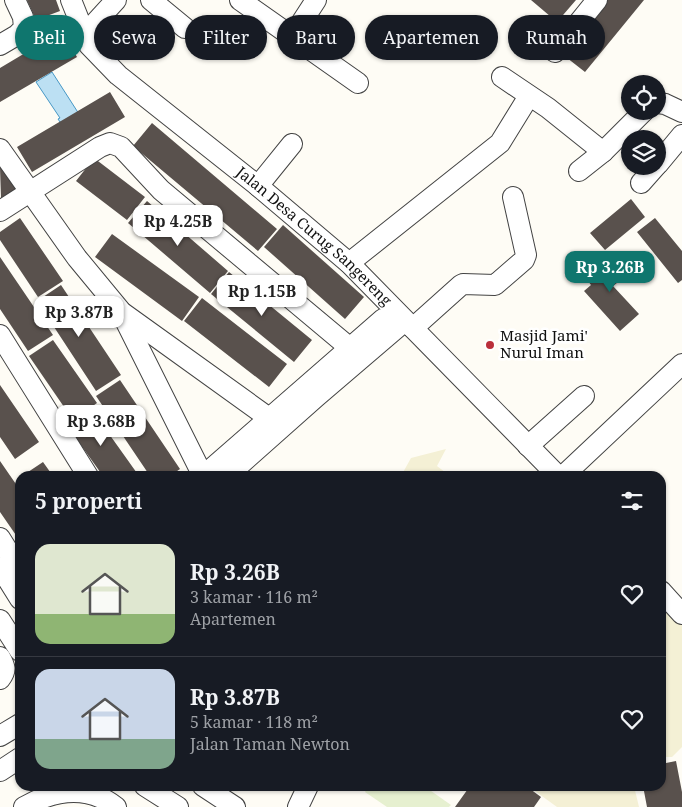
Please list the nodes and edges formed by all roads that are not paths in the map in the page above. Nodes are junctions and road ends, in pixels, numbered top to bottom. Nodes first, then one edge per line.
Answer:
1 (15, 0) edge
2 (71, 0) edge
3 (116, 0) edge
4 (151, 0) edge
5 (240, 0) edge
6 (316, 0) edge
7 (597, 0) edge
8 (77, 15) edge
9 (306, 15) edge
10 (585, 15) edge
11 (277, 26) edge
12 (185, 28) dead end
13 (84, 35) joint
14 (0, 45) edge
15 (325, 60) edge
16 (502, 77) dead end
17 (358, 83) dead end
18 (529, 96) junction
19 (666, 104) edge
20 (682, 112) edge
21 (635, 120) edge
22 (682, 135) edge
23 (292, 144) dead end
24 (0, 150) edge
25 (602, 152) junction
26 (666, 153) edge
27 (579, 172) dead end
28 (648, 175) edge
29 (641, 183) dead end
30 (258, 186) junction
31 (30, 192) junction
32 (513, 198) dead end
33 (0, 211) edge
34 (349, 263) junction
35 (120, 310) junction
36 (383, 318) dead end
37 (409, 324) junction
38 (0, 335) edge
39 (350, 348) junction
40 (682, 364) edge
41 (584, 396) dead end
42 (269, 418) junction
43 (528, 446) junction
44 (85, 471) edge
45 (200, 471) edge
46 (209, 471) edge
47 (233, 471) edge
48 (553, 471) edge
49 (569, 471) edge
50 (0, 538) edge
51 (15, 562) edge
52 (0, 567) edge
53 (15, 592) edge
54 (666, 596) edge
55 (682, 614) edge
56 (0, 620) edge
57 (15, 643) edge
58 (0, 657) edge
59 (0, 679) edge
60 (15, 727) edge
61 (0, 736) edge
62 (15, 761) edge
63 (0, 770) edge
64 (153, 791) edge
65 (211, 791) edge
66 (306, 791) edge
67 (24, 807) edge
68 (116, 807) edge
69 (178, 807) edge
70 (235, 807) edge
71 (298, 807) edge

1 - 14 street
2 - 8 street, Jalan Desa Curug Sangereng
3 - 13 street
4 - 12 street
5 - 11 street
6 - 9 street
7 - 10 street
13 - 30 street, Jalan Desa Curug Sangereng
15 - 17 street
16 - 18 street
18 - 25 street
18 - 34 street
19 - 20 street
21 - 25 street
22 - 26 street
23 - 30 street
24 - 31 street
25 - 27 street
28 - 29 street
30 - 34 street, Jalan Desa Curug Sangereng
31 - 33 street
31 - 35 street
31 - 39 street
32 - 37 street
34 - 37 street, Jalan Desa Curug Sangereng
35 - 42 street
35 - 45 street
36 - 39 street
37 - 43 street, Jalan Desa Curug Sangereng
37 - 47 street
38 - 44 street
39 - 42 street
40 - 49 street
41 - 43 street
42 - 46 street
43 - 48 street, Jalan Desa Curug Sangereng
50 - 51 street
52 - 53 street
54 - 55 street
56 - 57 street
58 - 59 street
60 - 61 street
62 - 63 street
64 - 69 street
65 - 70 street
66 - 71 street
67 - 68 street

